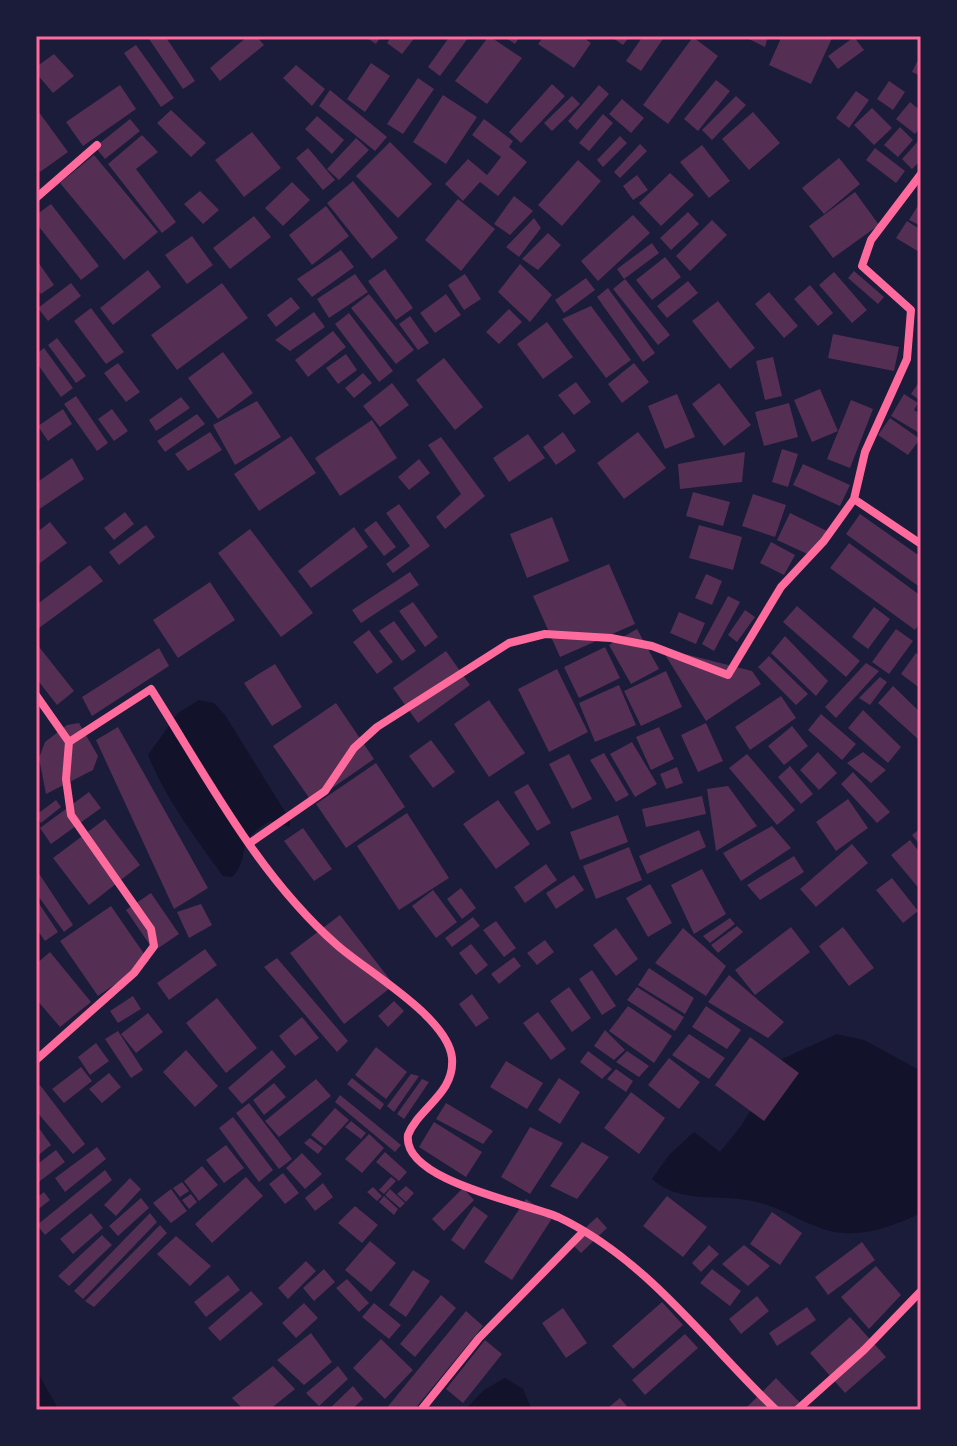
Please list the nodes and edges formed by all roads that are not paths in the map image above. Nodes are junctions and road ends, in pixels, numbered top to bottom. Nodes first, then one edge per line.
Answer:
1 (97, 145) dead end
2 (921, 174) edge
3 (36, 198) edge
4 (854, 499) junction
5 (921, 544) edge
6 (36, 695) edge
7 (69, 742) junction
8 (250, 843) junction
9 (36, 1060) edge
10 (583, 1232) junction
11 (921, 1291) edge
12 (421, 1410) edge
13 (776, 1410) edge
14 (797, 1410) edge

1 - 3 street
2 - 4 street
4 - 5 street
4 - 8 street
6 - 7 street
7 - 8 street
7 - 9 street
8 - 10 street
10 - 12 street
10 - 13 street
11 - 14 street

